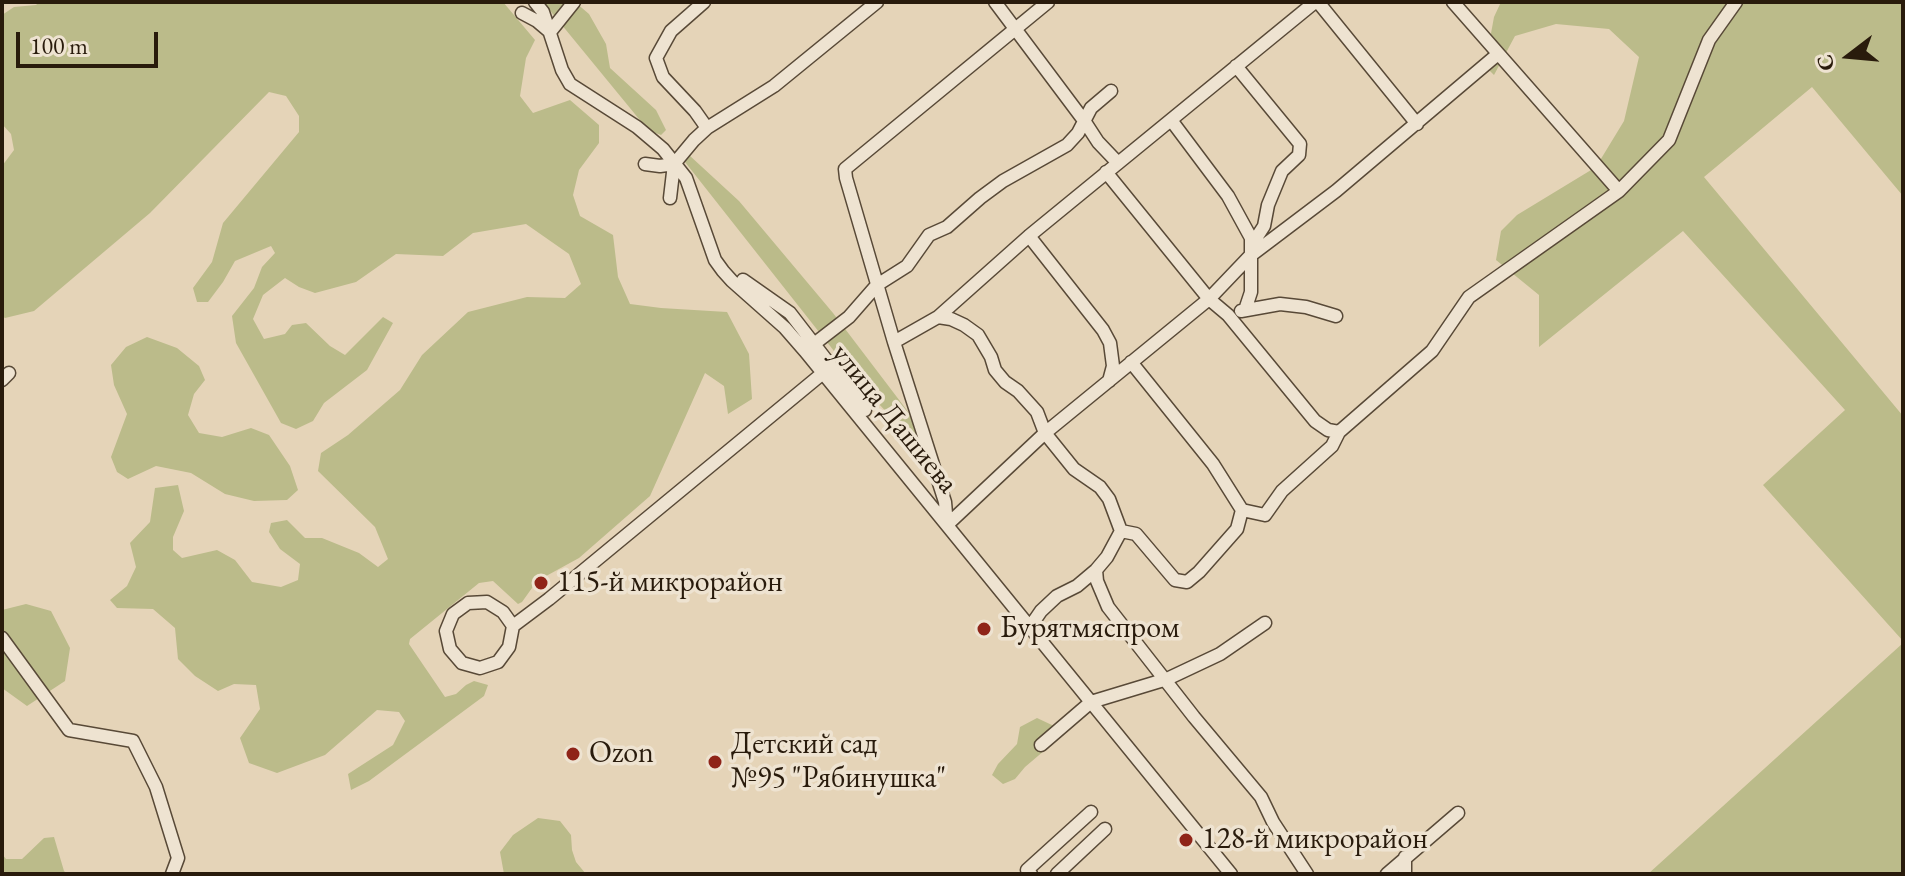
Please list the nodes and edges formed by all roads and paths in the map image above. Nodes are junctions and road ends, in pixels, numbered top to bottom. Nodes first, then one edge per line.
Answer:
1 (535, 2) edge
2 (574, 2) edge
3 (704, 2) edge
4 (877, 2) edge
5 (995, 2) edge
6 (1048, 2) edge
7 (1317, 2) edge
8 (1453, 2) edge
9 (1736, 2) edge
10 (522, 13) dead end
11 (1016, 28) junction
12 (550, 32) junction
13 (1498, 54) junction
14 (1236, 66) junction
15 (1111, 91) dead end
16 (1171, 120) junction
17 (1085, 122) junction
18 (1417, 124) junction
19 (707, 128) junction
20 (1118, 163) junction
21 (645, 164) dead end
22 (674, 164) junction
23 (1106, 172) junction
24 (1619, 191) junction
25 (670, 198) dead end
26 (1029, 236) junction
27 (1250, 251) junction
28 (877, 285) junction
29 (1209, 299) junction
30 (1245, 310) junction
31 (1228, 315) junction
32 (1336, 316) dead end
33 (938, 317) junction
34 (894, 342) junction
35 (809, 347) junction
36 (1131, 362) junction
37 (823, 373) junction
38 (1109, 381) junction
39 (865, 410) dead end
40 (1339, 432) junction
41 (1045, 433) junction
42 (1242, 510) junction
43 (947, 525) junction
44 (1121, 531) junction
45 (1096, 570) junction
46 (1265, 623) dead end
47 (513, 626) junction
48 (1030, 627) junction
49 (2, 638) edge
50 (1167, 679) junction
51 (1091, 702) junction
52 (1041, 745) dead end
53 (1091, 812) dead end
54 (1458, 813) dead end
55 (1105, 829) dead end
56 (1405, 857) junction
57 (172, 874) edge
58 (1031, 874) edge
59 (1057, 874) edge
60 (1231, 874) edge
61 (1307, 874) edge
62 (1387, 874) edge
63 (1405, 874) edge

1 - 12 street, улица Дашиева
2 - 12 street
3 - 19 street
4 - 19 street
5 - 11 street
6 - 11 street
7 - 14 street
7 - 18 street
8 - 13 street
9 - 24 street
10 - 12 street
11 - 17 street
11 - 28 street
12 - 22 street, улица Дашиева
13 - 18 street
13 - 24 street
14 - 16 street
14 - 27 street
15 - 17 street
16 - 20 street
16 - 27 street
17 - 20 street
17 - 28 street
18 - 27 street
19 - 22 street
20 - 23 street
21 - 22 street
22 - 25 street
22 - 35 street, улица Дашиева
23 - 26 street
23 - 29 street
24 - 40 street
26 - 33 street
26 - 38 street
27 - 29 street
27 - 30 street
28 - 34 street
28 - 35 street
29 - 31 street
29 - 36 street
30 - 31 street
30 - 32 street
31 - 40 street
33 - 34 street
33 - 41 street
34 - 43 street
35 - 37 street, улица Дашиева
35 - 39 street
36 - 38 street
36 - 42 street
37 - 43 street, улица Дашиева
37 - 47 street
38 - 41 street
40 - 42 street
41 - 43 street
41 - 44 street
42 - 44 street
43 - 48 street, улица Дашиева
44 - 45 street
45 - 48 street
45 - 50 street
46 - 50 street
47 - 47 street
48 - 51 street, улица Дашиева
49 - 57 street
50 - 51 street
50 - 61 street
51 - 52 street
51 - 60 street, улица Дашиева
53 - 58 street
54 - 56 street
55 - 59 street
56 - 62 street
56 - 63 street

